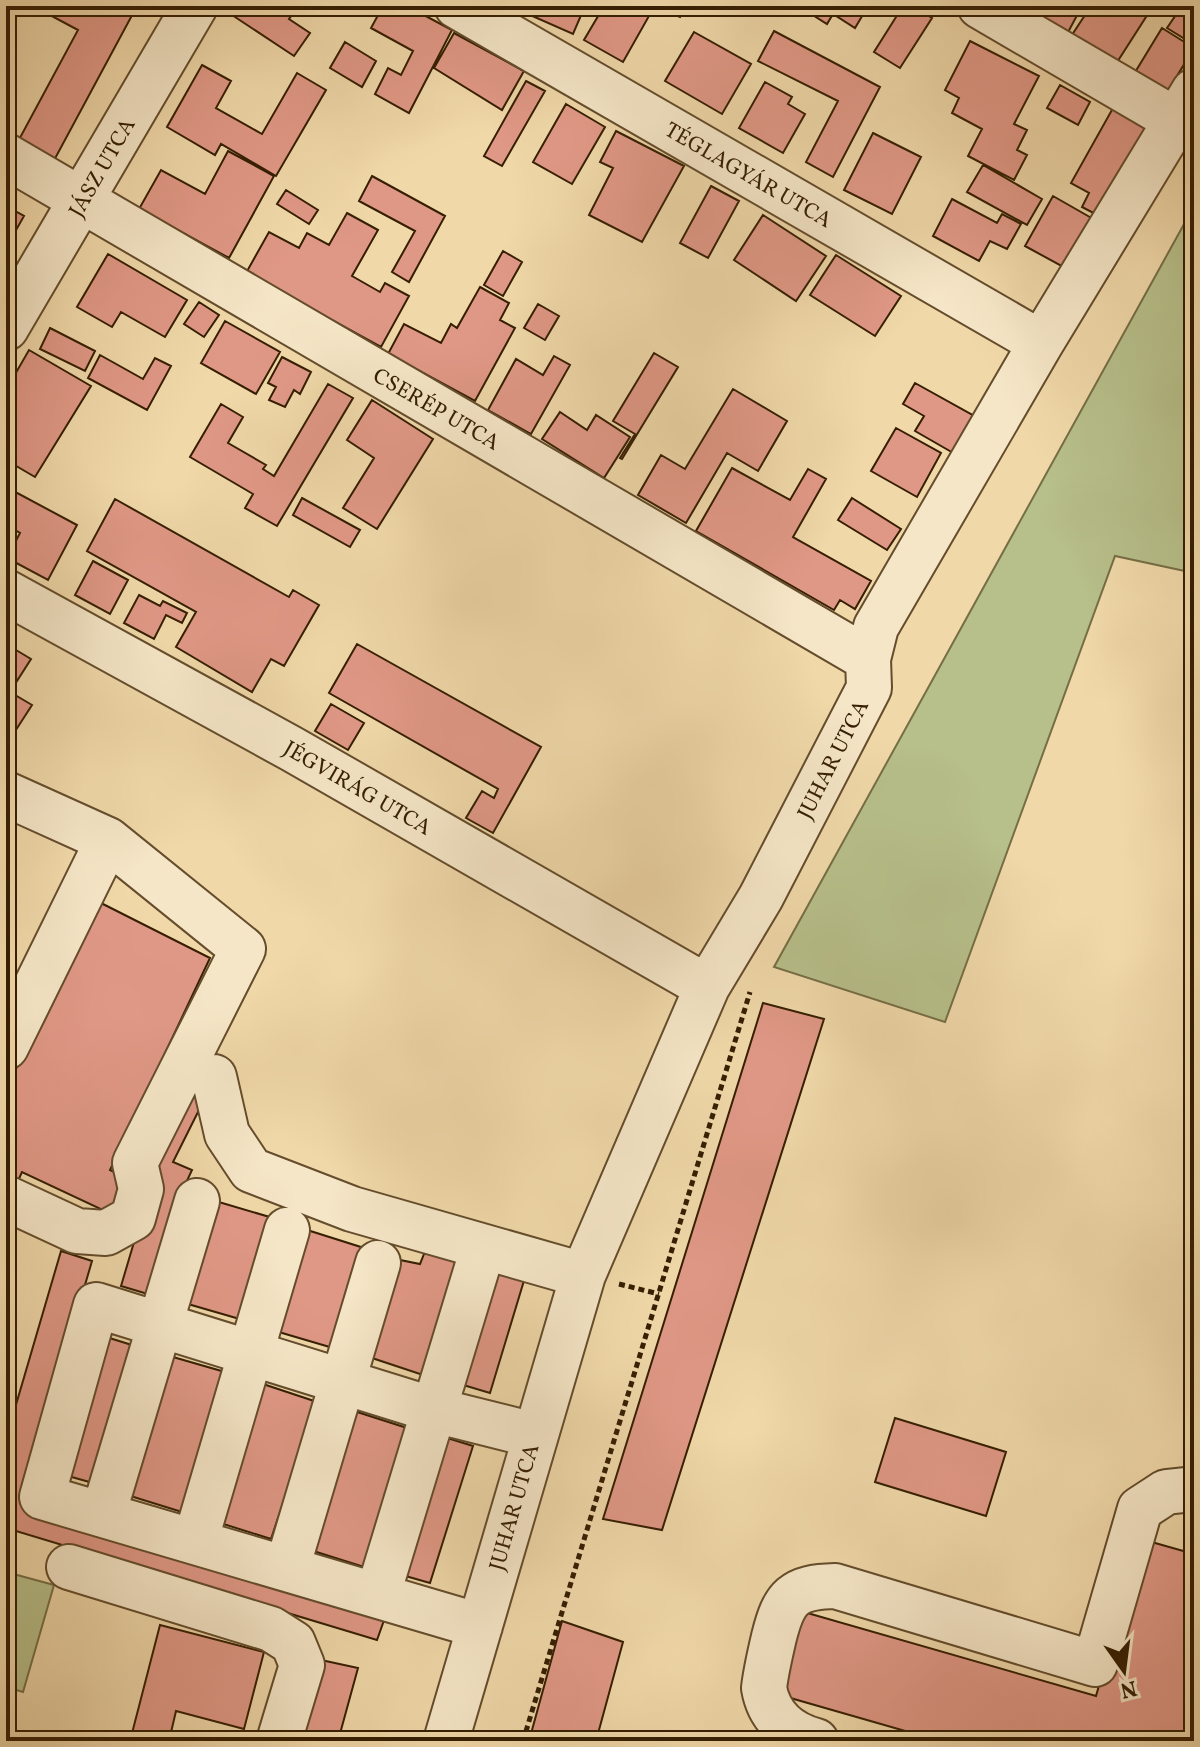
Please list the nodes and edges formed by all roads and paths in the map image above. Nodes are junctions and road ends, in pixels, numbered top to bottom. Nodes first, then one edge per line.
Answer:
1 (195, 6) edge
2 (457, 6) edge
3 (980, 6) edge
4 (1185, 106) edge
5 (6, 156) edge
6 (82, 200) junction
7 (6, 328) edge
8 (1041, 343) junction
9 (6, 592) edge
10 (868, 659) junction
11 (6, 794) edge
12 (108, 840) junction
13 (707, 987) junction
14 (751, 990) dead end
15 (6, 1047) edge
16 (214, 1077) dead end
17 (6, 1198) edge
18 (197, 1201) dead end
19 (287, 1230) dead end
20 (378, 1263) dead end
21 (477, 1268) dead end
22 (583, 1275) junction
23 (161, 1325) junction
24 (251, 1353) junction
25 (343, 1381) junction
26 (434, 1410) junction
27 (534, 1435) junction
28 (1194, 1489) edge
29 (103, 1515) junction
30 (195, 1542) junction
31 (69, 1567) dead end
32 (287, 1568) junction
33 (378, 1594) junction
34 (480, 1626) junction
35 (279, 1741) edge
36 (446, 1741) edge
37 (523, 1741) edge
38 (816, 1741) edge

1 - 6 street, JÁSZ UTCA
2 - 8 street, TÉGLAGYÁR UTCA
3 - 4 street
4 - 8 street, JUHAR UTCA
5 - 6 street, CSERÉP UTCA
6 - 7 street, JÁSZ UTCA
6 - 10 street, CSERÉP UTCA
8 - 10 street, JUHAR UTCA
9 - 13 street, JÉGVIRÁG UTCA
10 - 13 street, JUHAR UTCA
11 - 12 street
12 - 15 street
12 - 17 street
13 - 22 street, JUHAR UTCA
14 - 37 path
16 - 22 street
18 - 23 street
19 - 24 street
20 - 25 street
21 - 26 street
22 - 27 street, JUHAR UTCA
23 - 24 street
23 - 29 street
23 - 29 street
24 - 25 street
24 - 30 street
25 - 26 street
25 - 32 street
26 - 27 street
26 - 33 street
27 - 34 street, JUHAR UTCA
28 - 38 street
29 - 30 street
30 - 32 street
31 - 35 street
32 - 33 street
33 - 34 street
34 - 36 street, JUHAR UTCA

